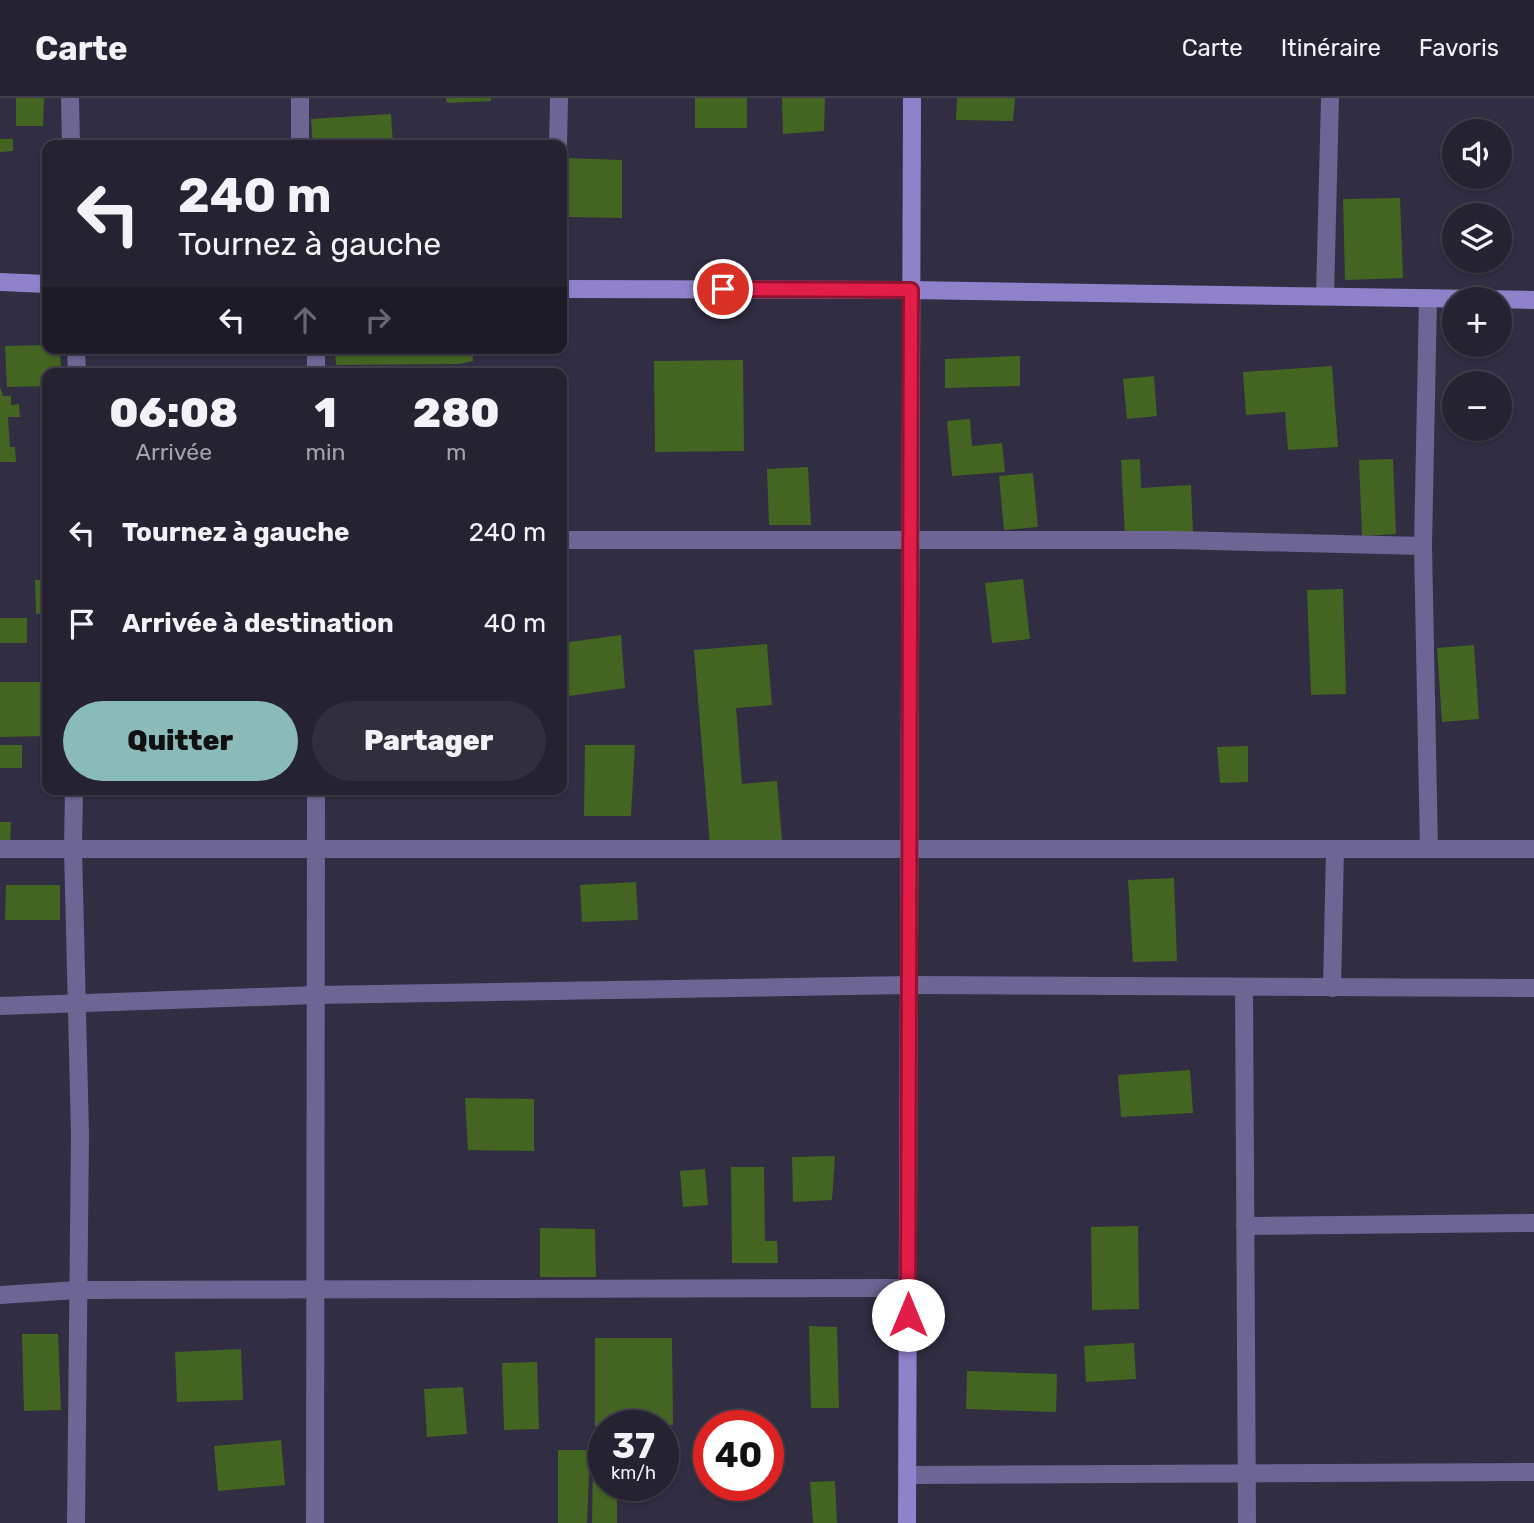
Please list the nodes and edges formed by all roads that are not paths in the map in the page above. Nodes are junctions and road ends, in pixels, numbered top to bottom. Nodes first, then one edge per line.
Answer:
1 (70, 98) edge
2 (300, 98) edge
3 (559, 98) edge
4 (912, 98) edge
5 (1330, 98) edge
6 (71, 140) edge
7 (300, 140) edge
8 (558, 140) edge
9 (0, 282) edge
10 (42, 285) edge
11 (567, 289) edge
12 (911, 290) junction
13 (1325, 296) junction
14 (1428, 298) junction
15 (1534, 300) edge
16 (910, 539) junction
17 (567, 540) edge
18 (1423, 546) junction
19 (74, 795) edge
20 (316, 795) edge
21 (0, 849) edge
22 (73, 849) junction
23 (316, 849) junction
24 (909, 849) junction
25 (1335, 849) junction
26 (1429, 849) junction
27 (1534, 849) edge
28 (909, 985) junction
29 (1244, 987) junction
30 (1332, 988) junction
31 (1534, 988) edge
32 (316, 995) junction
33 (76, 1004) junction
34 (0, 1006) edge
35 (1534, 1223) edge
36 (1245, 1226) junction
37 (908, 1288) junction
38 (77, 1290) junction
39 (316, 1290) junction
40 (0, 1295) edge
41 (1534, 1472) edge
42 (1247, 1473) junction
43 (908, 1475) junction
44 (76, 1523) edge
45 (315, 1523) edge
46 (908, 1523) edge
47 (1247, 1523) edge

1 - 6 street
2 - 7 street
3 - 8 street
4 - 12 street
5 - 13 street
9 - 10 street
11 - 12 street
12 - 13 street
12 - 16 street
13 - 14 street
14 - 15 street
14 - 18 street
16 - 17 street
16 - 18 street
16 - 24 street
18 - 26 street
19 - 22 street
20 - 23 street
21 - 22 street
22 - 23 street
22 - 33 street
23 - 24 street
23 - 32 street
24 - 25 street
24 - 28 street
25 - 26 street
25 - 30 street
26 - 27 street
28 - 29 street
28 - 32 street
28 - 37 street
29 - 30 street
29 - 36 street
30 - 31 street
32 - 33 street
32 - 39 street
33 - 34 street
33 - 38 street
35 - 36 street
36 - 42 street
37 - 39 street
37 - 43 street
38 - 39 street
38 - 40 street
38 - 44 street
39 - 45 street
41 - 42 street
42 - 43 street
42 - 47 street
43 - 46 street

